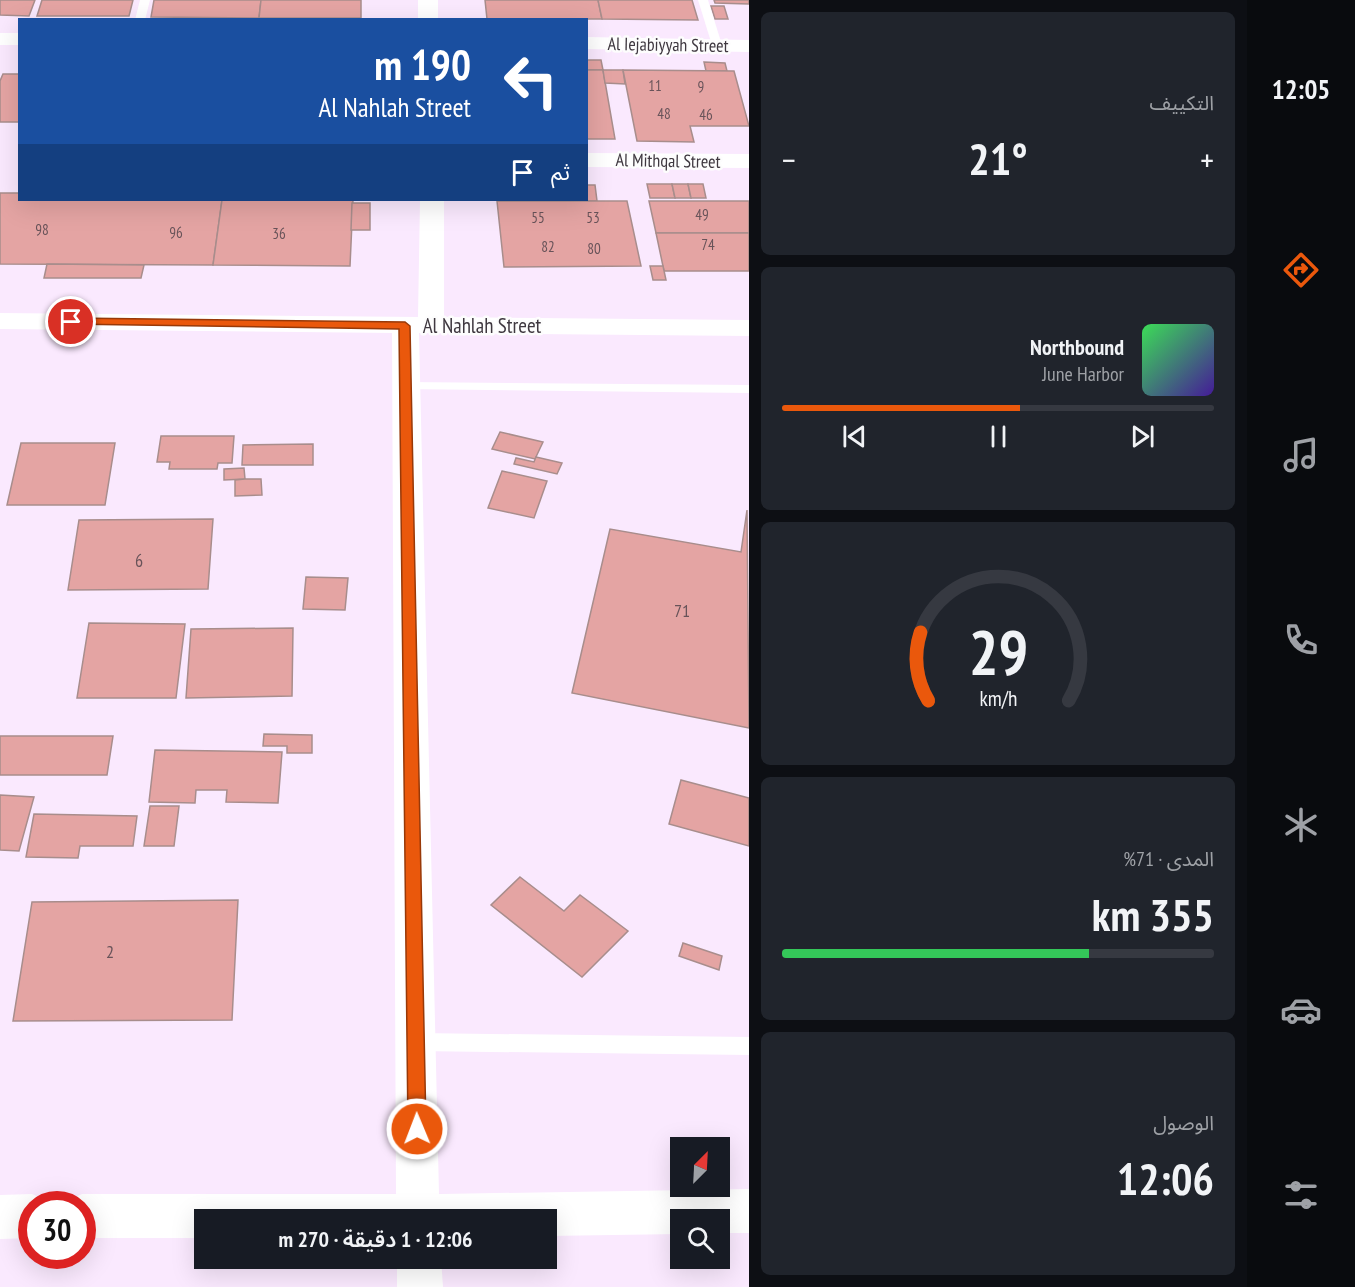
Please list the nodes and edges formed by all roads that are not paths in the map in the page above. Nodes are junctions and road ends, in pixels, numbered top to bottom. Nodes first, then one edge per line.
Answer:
1 (145, 0) edge
2 (428, 0) edge
3 (704, 0) edge
4 (140, 18) edge
5 (428, 18) edge
6 (0, 39) edge
7 (18, 39) edge
8 (588, 43) edge
9 (717, 45) junction
10 (749, 46) edge
11 (588, 160) edge
12 (749, 161) edge
13 (432, 201) edge
14 (0, 321) edge
15 (418, 325) junction
16 (749, 328) edge
17 (406, 386) junction
18 (749, 389) edge
19 (416, 1042) junction
20 (749, 1047) edge
21 (419, 1209) edge
22 (749, 1210) edge
23 (0, 1216) edge
24 (18, 1216) edge
25 (96, 1217) edge
26 (194, 1221) edge
27 (557, 1222) edge
28 (420, 1269) edge
29 (420, 1287) edge

1 - 4 lane
2 - 5 street
3 - 9 lane
6 - 7 street
8 - 9 street, Al Iejabiyyah Street
9 - 10 street, Al Iejabiyyah Street
11 - 12 street, Al Mithqal Street
13 - 15 street
14 - 15 street, Al Nahlah Street
15 - 16 street, Al Nahlah Street
15 - 17 street
17 - 18 lane
17 - 19 street
19 - 20 lane
19 - 21 street
22 - 27 street
23 - 24 street
25 - 26 street
28 - 29 street

